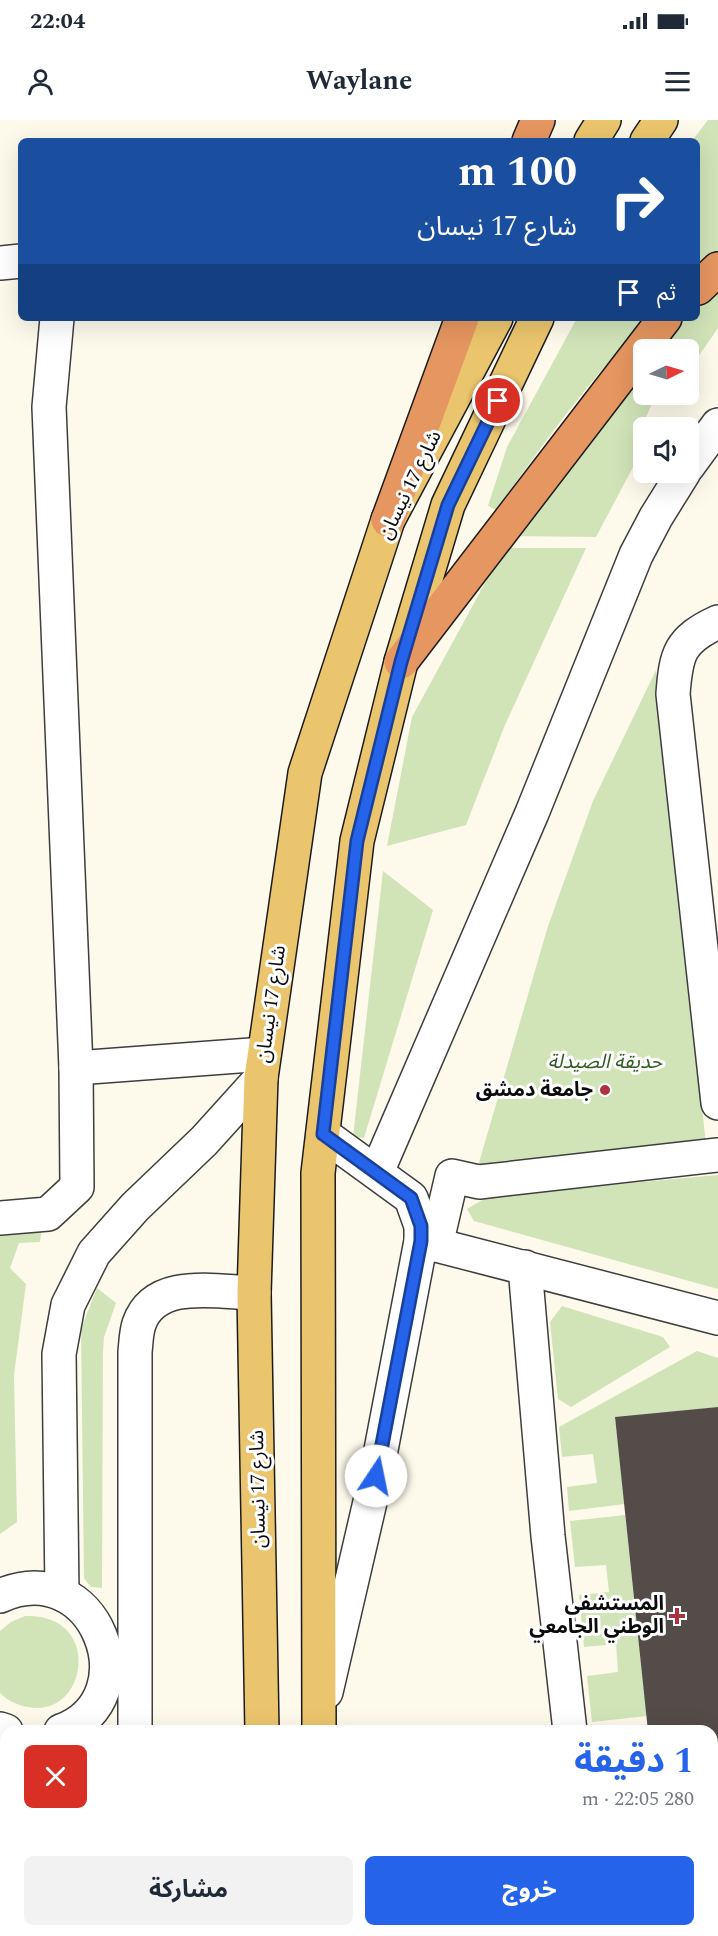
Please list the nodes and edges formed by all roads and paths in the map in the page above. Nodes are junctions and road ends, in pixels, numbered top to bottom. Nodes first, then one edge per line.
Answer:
1 (538, 120) edge
2 (604, 120) edge
3 (661, 120) edge
4 (530, 138) edge
5 (593, 138) edge
6 (649, 138) edge
7 (18, 261) edge
8 (0, 263) edge
9 (718, 269) edge
10 (700, 286) edge
11 (57, 321) edge
12 (461, 321) edge
13 (494, 321) edge
14 (536, 321) edge
15 (663, 321) edge
16 (718, 424) edge
17 (699, 451) edge
18 (677, 483) edge
19 (388, 520) junction
20 (718, 622) edge
21 (401, 662) junction
22 (262, 1066) junction
23 (76, 1068) junction
24 (718, 1103) edge
25 (323, 1134) junction
26 (718, 1155) edge
27 (377, 1172) junction
28 (0, 1218) edge
29 (429, 1243) junction
30 (525, 1267) junction
31 (254, 1293) junction
32 (718, 1318) edge
33 (62, 1594) junction
34 (0, 1596) edge
35 (121, 1664) junction
36 (73, 1725) edge
37 (134, 1725) edge
38 (262, 1725) edge
39 (319, 1725) edge
40 (569, 1725) edge

1 - 4 highway
2 - 5 main road
3 - 6 main road
7 - 8 street
9 - 10 highway
11 - 23 street
12 - 19 highway
13 - 19 main road, شارع 17 نيسان
14 - 21 main road
15 - 21 highway
16 - 17 street
18 - 27 street
19 - 22 main road, شارع 17 نيسان
20 - 24 street
21 - 25 main road
22 - 23 street
22 - 31 main road, شارع 17 نيسان
22 - 33 street
23 - 28 street
25 - 27 street
25 - 39 main road
26 - 29 street
27 - 29 street
29 - 30 street
29 - 39 street
30 - 32 street
30 - 40 street
31 - 35 street
31 - 38 main road, شارع 17 نيسان
33 - 34 street
33 - 35 street
35 - 36 street
35 - 37 street

